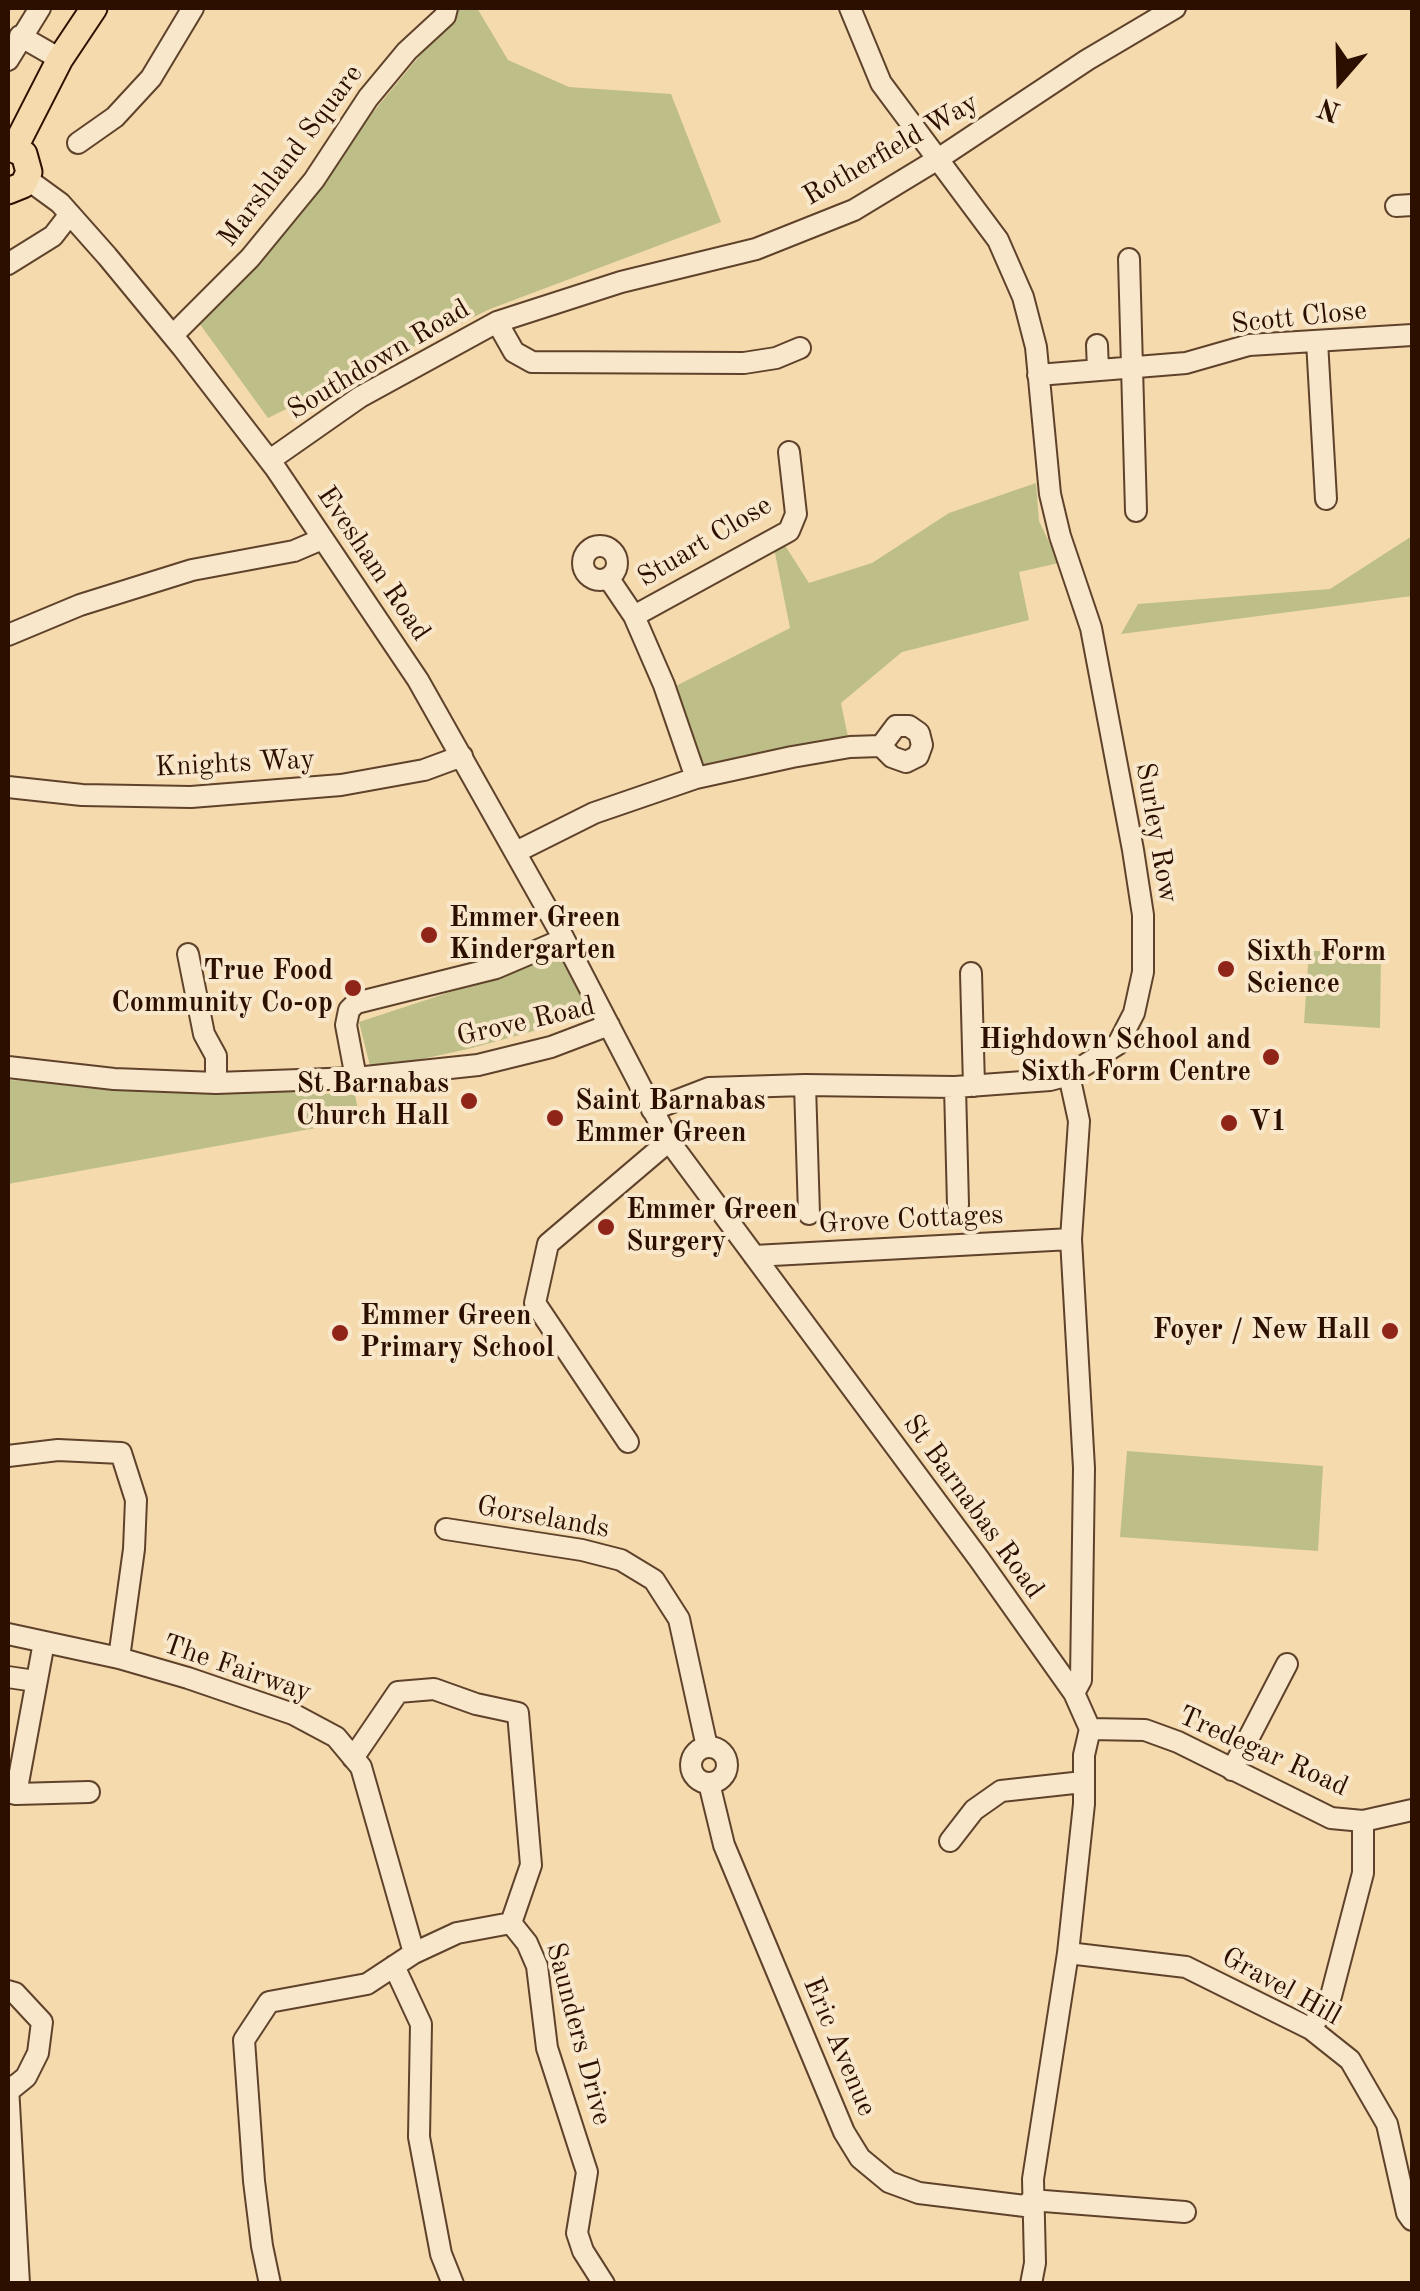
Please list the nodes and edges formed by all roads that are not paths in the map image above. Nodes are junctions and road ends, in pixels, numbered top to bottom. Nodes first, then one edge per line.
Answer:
1 (40, 8) edge
2 (94, 8) edge
3 (193, 8) edge
4 (448, 8) edge
5 (850, 8) edge
6 (1175, 8) edge
7 (20, 36) junction
8 (60, 59) junction
9 (8, 60) edge
10 (78, 143) dead end
11 (11, 147) edge
12 (938, 159) junction
13 (17, 185) edge
14 (70, 214) junction
15 (1130, 258) dead end
16 (8, 264) edge
17 (497, 322) junction
18 (172, 334) junction
19 (1412, 336) edge
20 (1317, 342) junction
21 (1096, 344) dead end
22 (800, 348) dead end
23 (1132, 368) junction
24 (1098, 370) junction
25 (1038, 375) junction
26 (789, 452) dead end
27 (270, 460) junction
28 (1326, 499) dead end
29 (1136, 511) dead end
30 (322, 538) junction
31 (610, 579) dead end
32 (634, 616) junction
33 (8, 635) edge
34 (881, 746) dead end
35 (462, 756) junction
36 (696, 778) junction
37 (8, 787) edge
38 (516, 852) junction
39 (564, 938) junction
40 (188, 954) dead end
41 (971, 974) dead end
42 (609, 1025) junction
43 (8, 1068) edge
44 (1068, 1075) junction
45 (356, 1078) junction
46 (216, 1084) junction
47 (805, 1085) junction
48 (964, 1087) junction
49 (652, 1110) junction
50 (669, 1141) junction
51 (958, 1205) dead end
52 (809, 1214) dead end
53 (1071, 1239) junction
54 (754, 1256) junction
55 (628, 1442) dead end
56 (8, 1456) edge
57 (446, 1529) dead end
58 (8, 1634) edge
59 (44, 1642) junction
60 (119, 1658) junction
61 (1287, 1664) dead end
62 (8, 1677) edge
63 (35, 1682) junction
64 (1074, 1693) junction
65 (1090, 1729) junction
66 (707, 1747) joint
67 (353, 1758) junction
68 (1232, 1770) junction
69 (1082, 1782) junction
70 (88, 1792) dead end
71 (12, 1793) edge
72 (1412, 1810) edge
73 (1363, 1821) junction
74 (950, 1841) dead end
75 (510, 1923) junction
76 (1068, 1952) junction
77 (414, 1953) junction
78 (394, 1966) junction
79 (8, 1991) edge
80 (1311, 2029) junction
81 (8, 2088) edge
82 (1032, 2204) junction
83 (1185, 2212) dead end
84 (1412, 2220) edge
85 (19, 2284) edge
86 (270, 2284) edge
87 (453, 2284) edge
88 (604, 2284) edge
89 (1031, 2284) edge

1 - 7 street
2 - 8 main road
3 - 10 street
4 - 18 street, Marshland Square
5 - 12 street, Surley Row
6 - 12 street, Rotherfield Way
7 - 8 street
7 - 9 street
8 - 11 main road
11 - 13 main road
12 - 17 street, Rotherfield Way
12 - 25 street, Surley Row
13 - 14 street, Evesham Road
14 - 16 street
14 - 18 street, Evesham Road
15 - 23 street
17 - 22 street, Southdown Road
17 - 27 street, Southdown Road
18 - 27 street, Evesham Road
19 - 20 street, Scott Close
20 - 23 street, Scott Close
20 - 28 street
21 - 24 street
23 - 24 street, Scott Close
23 - 29 street
24 - 25 street, Scott Close
25 - 44 street, Surley Row
26 - 32 street, Stuart Close
27 - 30 street, Evesham Road
30 - 33 street
30 - 35 street, Evesham Road
31 - 32 street, Stuart Close
32 - 36 street, Stuart Close
34 - 36 street
35 - 37 street, Knights Way
35 - 38 street, Evesham Road
36 - 38 street
38 - 39 street, Evesham Road
39 - 42 street, Evesham Road
39 - 45 street
40 - 46 street
41 - 48 street
42 - 45 street, Grove Road
42 - 49 street, Grove Road
43 - 46 street, Grove Road
44 - 48 street
44 - 53 street
45 - 46 street, Grove Road
47 - 48 street
47 - 49 street
47 - 52 street, Grove Cottages
48 - 51 street
49 - 50 street, St Barnabas Road
50 - 54 street, St Barnabas Road
50 - 55 street
53 - 54 street, Grove Cottages
53 - 64 street
54 - 64 street, St Barnabas Road
56 - 60 street
57 - 66 street, Gorselands
58 - 59 street, The Fairway
59 - 60 street, The Fairway
59 - 63 street
60 - 67 street, The Fairway
61 - 68 street
62 - 63 street
63 - 71 street
64 - 65 street, St Barnabas Road
65 - 68 street, Tredegar Road
65 - 69 street
66 - 82 street, Eric Avenue
67 - 75 street
67 - 77 street, The Fairway
68 - 73 street, Tredegar Road
69 - 74 street
69 - 76 street
70 - 71 street
72 - 73 street, Tredegar Road
73 - 80 street
75 - 77 street, Saunders Drive
75 - 88 street, Saunders Drive
76 - 80 street, Gravel Hill
76 - 82 street
77 - 78 street, Saunders Drive
78 - 86 street, Saunders Drive
78 - 87 street
79 - 81 street
80 - 84 street, Gravel Hill
81 - 85 street
82 - 83 street, Eric Avenue
82 - 89 street

